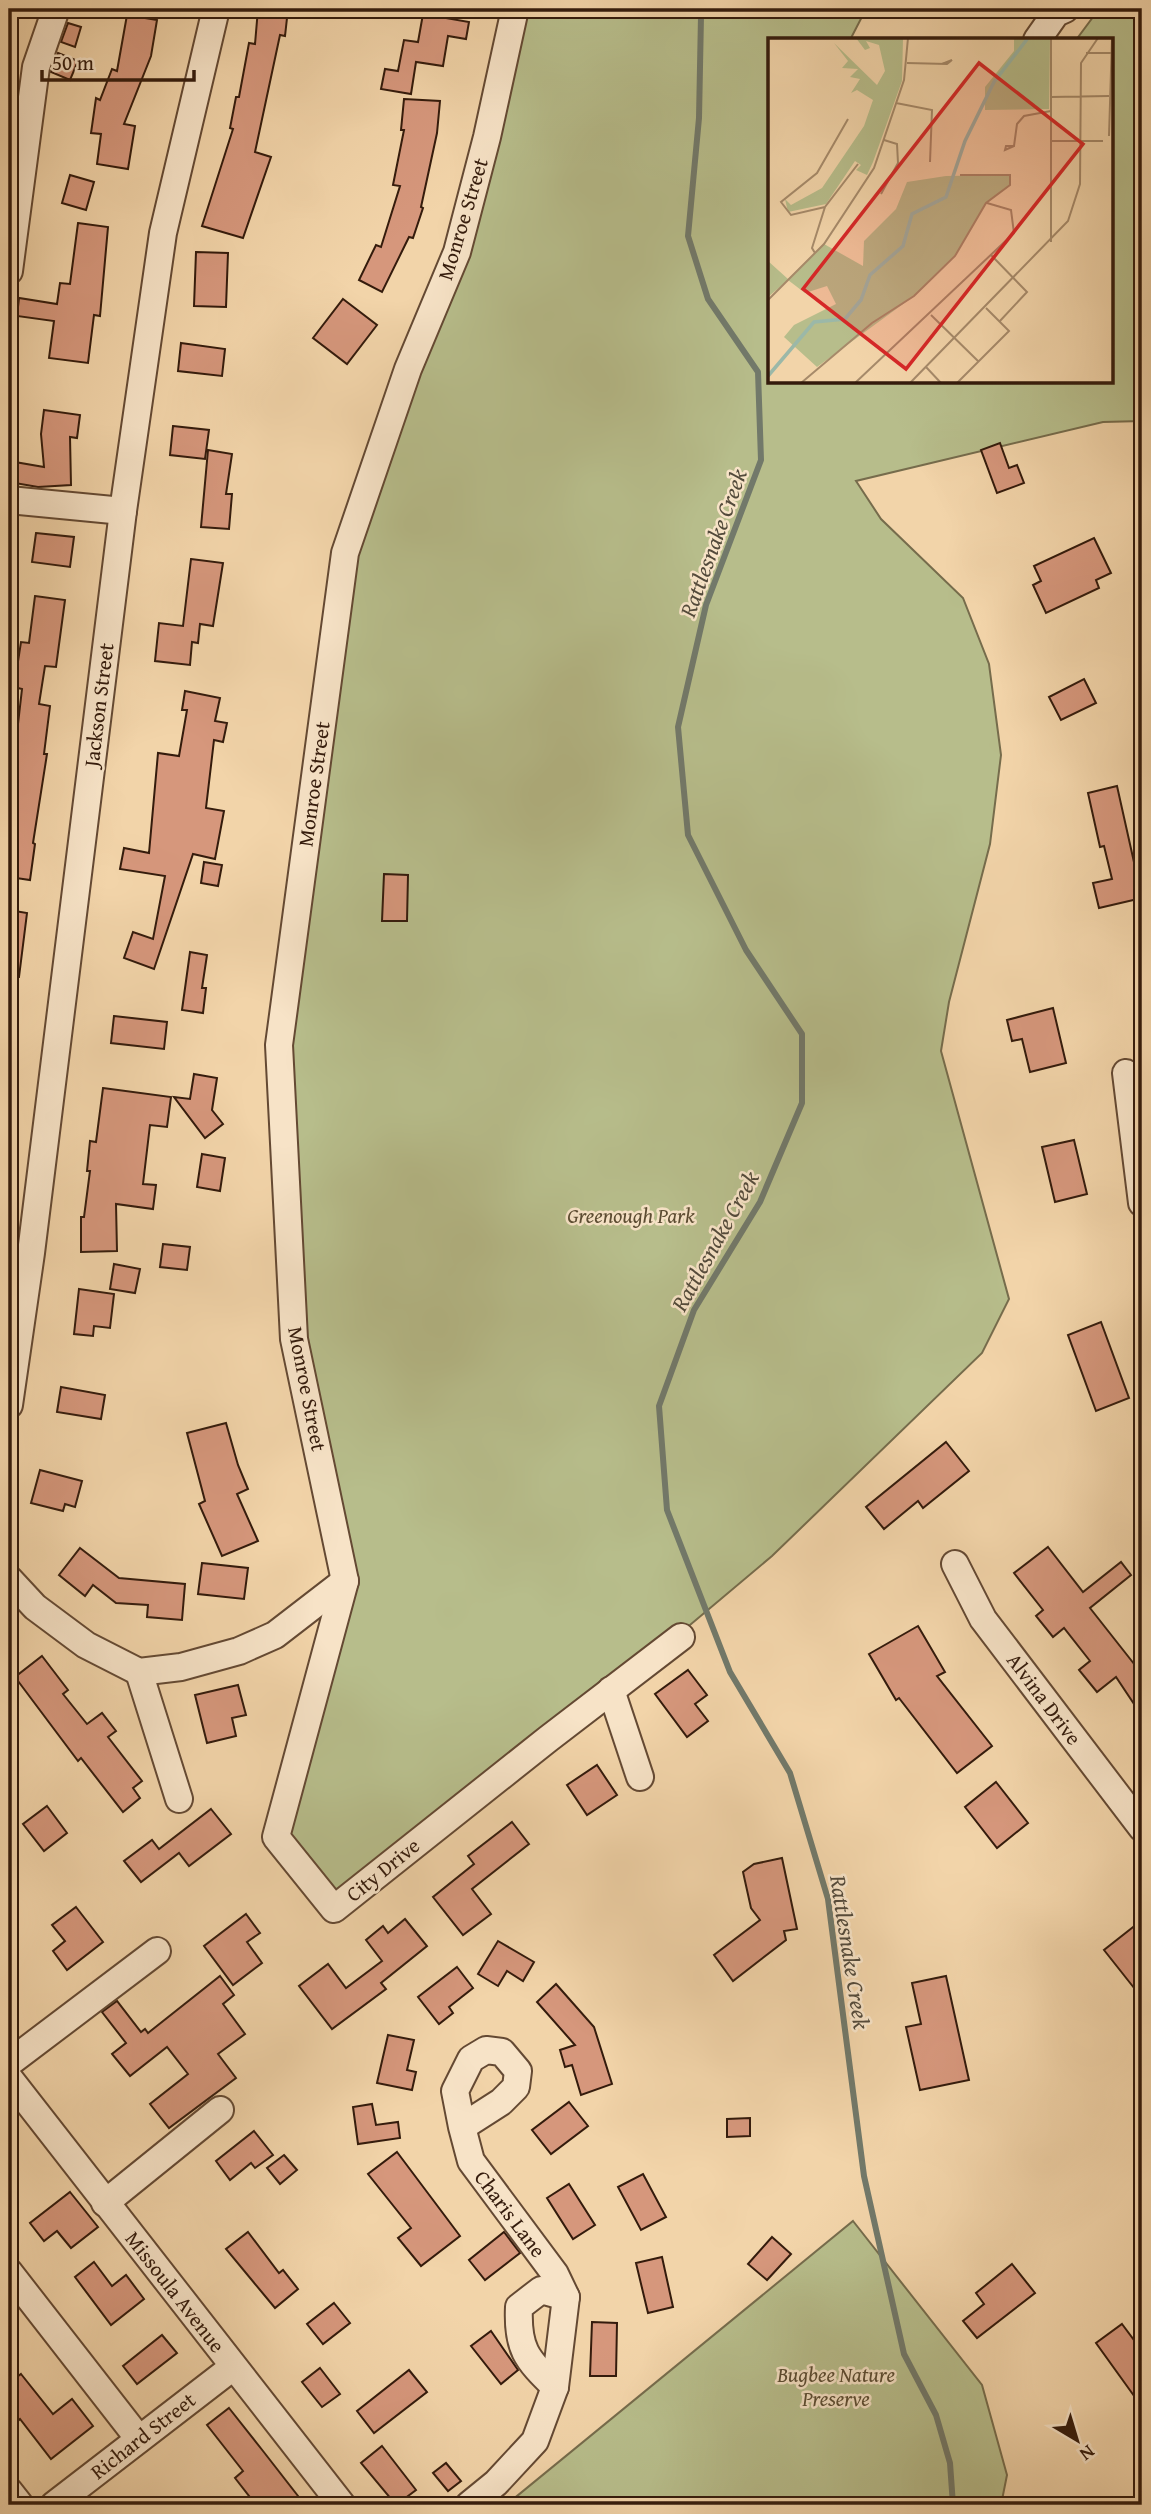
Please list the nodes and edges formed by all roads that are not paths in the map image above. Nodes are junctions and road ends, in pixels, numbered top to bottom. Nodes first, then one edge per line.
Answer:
1 (56, 9) edge
2 (216, 9) edge
3 (515, 9) edge
4 (1065, 9) edge
5 (1038, 38) edge
6 (9, 271) edge
7 (9, 500) edge
8 (123, 511) junction
9 (1126, 1073) dead end
10 (1142, 1203) edge
11 (20, 1252) edge
12 (9, 1405) edge
13 (955, 1564) dead end
14 (9, 1579) edge
15 (345, 1581) junction
16 (681, 1637) dead end
17 (139, 1672) junction
18 (611, 1690) junction
19 (639, 1776) dead end
20 (179, 1799) dead end
21 (1142, 1828) edge
22 (157, 1951) dead end
23 (9, 2063) edge
24 (9, 2078) edge
25 (220, 2110) dead end
26 (462, 2127) dead end
27 (105, 2203) junction
28 (9, 2273) edge
29 (566, 2298) junction
30 (233, 2367) junction
31 (555, 2387) junction
32 (139, 2439) junction
33 (9, 2491) edge
34 (20, 2505) edge
35 (54, 2505) edge
36 (342, 2505) edge
37 (470, 2505) edge

1 - 6 street
2 - 8 street, Jackson Street
3 - 15 street, Monroe Street
4 - 5 street
7 - 8 street
8 - 11 street, Jackson Street
9 - 10 street
11 - 12 street, Jackson Street
13 - 21 street, Alvina Drive
14 - 17 street
15 - 17 street
15 - 18 street, City Drive
16 - 18 street, City Drive
17 - 20 street
18 - 19 street
22 - 23 street
24 - 27 street, Missoula Avenue
25 - 27 street
26 - 29 street, Charis Lane
27 - 30 street, Missoula Avenue
28 - 32 street
29 - 31 street
29 - 31 street, Charis Lane
30 - 32 street, Richard Street
30 - 36 street, Missoula Avenue
31 - 37 street
32 - 35 street, Richard Street
33 - 34 street

